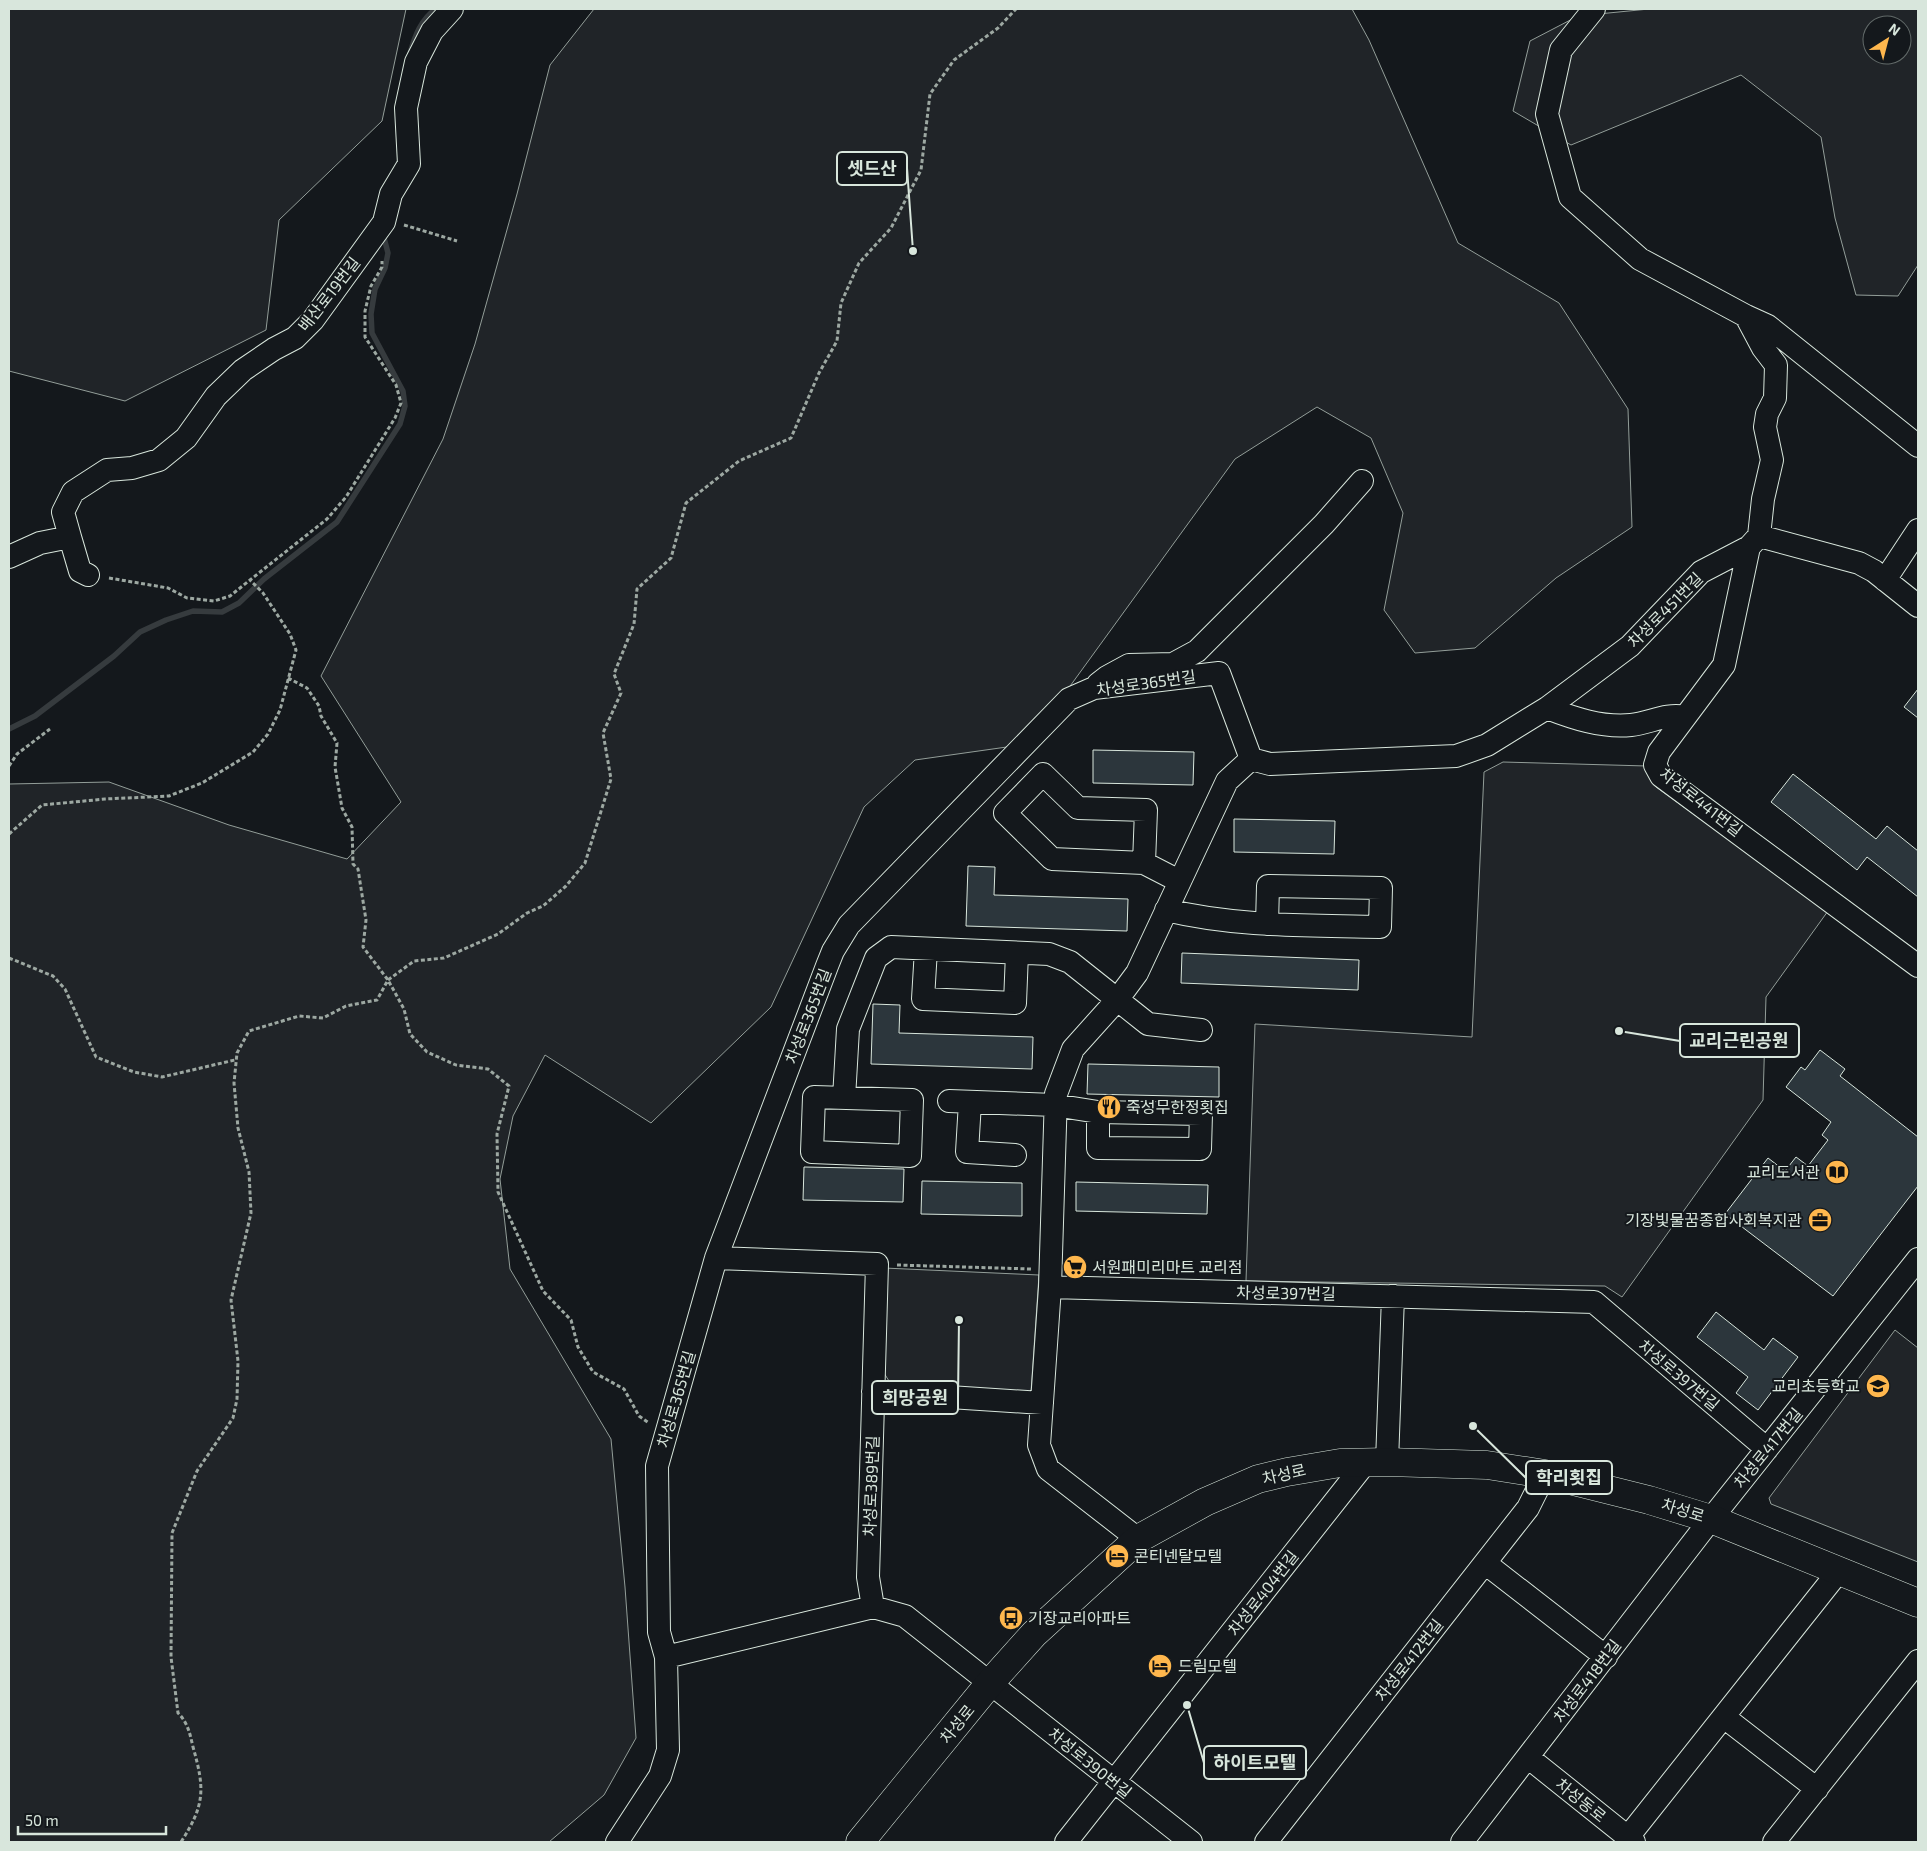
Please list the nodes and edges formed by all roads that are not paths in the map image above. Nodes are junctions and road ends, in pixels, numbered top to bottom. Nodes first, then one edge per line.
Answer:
1 (452, 9) edge
2 (1594, 9) edge
3 (1746, 316) junction
4 (1918, 446) edge
5 (1362, 481) dead end
6 (1918, 530) edge
7 (70, 537) junction
8 (1754, 542) junction
9 (9, 557) edge
10 (88, 575) road end
11 (1885, 580) junction
12 (1918, 606) edge
13 (1094, 688) junction
14 (1547, 708) junction
15 (1685, 717) junction
16 (1251, 759) junction
17 (1144, 863) junction
18 (1179, 881) junction
19 (1166, 910) junction
20 (1267, 924) junction
21 (926, 949) junction
22 (1017, 953) junction
23 (1918, 966) edge
24 (1117, 1000) junction
25 (1201, 1030) dead end
26 (844, 1098) junction
27 (1054, 1105) junction
28 (1098, 1112) dead end
29 (1015, 1155) dead end
30 (716, 1258) junction
31 (1918, 1259) edge
32 (1050, 1279) junction
33 (1393, 1296) junction
34 (873, 1392) junction
35 (1042, 1403) junction
36 (1767, 1449) junction
37 (1377, 1462) junction
38 (1545, 1474) junction
39 (1711, 1519) junction
40 (1138, 1539) junction
41 (1485, 1563) junction
42 (1840, 1571) junction
43 (1918, 1603) edge
44 (873, 1607) junction
45 (666, 1657) junction
46 (1606, 1657) junction
47 (1918, 1661) edge
48 (990, 1683) junction
49 (1724, 1716) junction
50 (1529, 1758) junction
51 (1114, 1781) junction
52 (1817, 1788) junction
53 (1631, 1840) edge
54 (617, 1842) edge
55 (860, 1842) edge
56 (1066, 1842) edge
57 (1191, 1842) edge
58 (1266, 1842) edge
59 (1462, 1842) edge
60 (1774, 1842) edge

1 - 7 street, 배산로19번길
2 - 3 street
3 - 4 street
3 - 8 street, 차성로441번길
5 - 13 street
6 - 11 street
7 - 9 street
7 - 10 street, 배산로19번길
8 - 11 street
8 - 14 street, 차성로451번길
8 - 15 street, 차성로441번길
11 - 12 street
13 - 16 street, 차성로365번길
13 - 30 street, 차성로365번길
14 - 15 street
14 - 16 street, 차성로451번길
15 - 23 street, 차성로441번길
16 - 18 street
17 - 17 street
17 - 18 street
18 - 19 street
19 - 20 street
19 - 24 street
20 - 20 street
21 - 22 street
21 - 22 street
21 - 26 street
22 - 24 street
24 - 25 street
24 - 27 street
26 - 26 street
27 - 28 street
27 - 29 street
27 - 32 street
30 - 34 street, 차성로389번길
30 - 45 street, 차성로365번길
31 - 36 street, 차성로417번길
32 - 33 street, 차성로397번길
32 - 35 street
33 - 36 street, 차성로397번길
33 - 37 street
34 - 35 street
34 - 44 street, 차성로389번길
35 - 40 street
36 - 39 street, 차성로417번길
37 - 38 main road, 차성로
37 - 40 main road, 차성로
37 - 51 street, 차성로404번길
38 - 39 main road, 차성로
38 - 41 street, 차성로412번길
39 - 42 main road, 차성로
39 - 46 street, 차성로418번길
40 - 48 main road, 차성로
41 - 46 street
41 - 58 street, 차성로412번길
42 - 43 main road, 차성로
42 - 49 street
44 - 45 street
44 - 48 street
45 - 54 street, 차성로365번길
46 - 50 street, 차성로418번길
47 - 52 street
48 - 51 street, 차성로390번길
48 - 55 main road, 차성로
49 - 52 street
49 - 53 street
50 - 53 street, 차성동로
50 - 59 street, 차성로418번길
51 - 56 street, 차성로404번길
51 - 57 street, 차성로390번길
52 - 60 street

